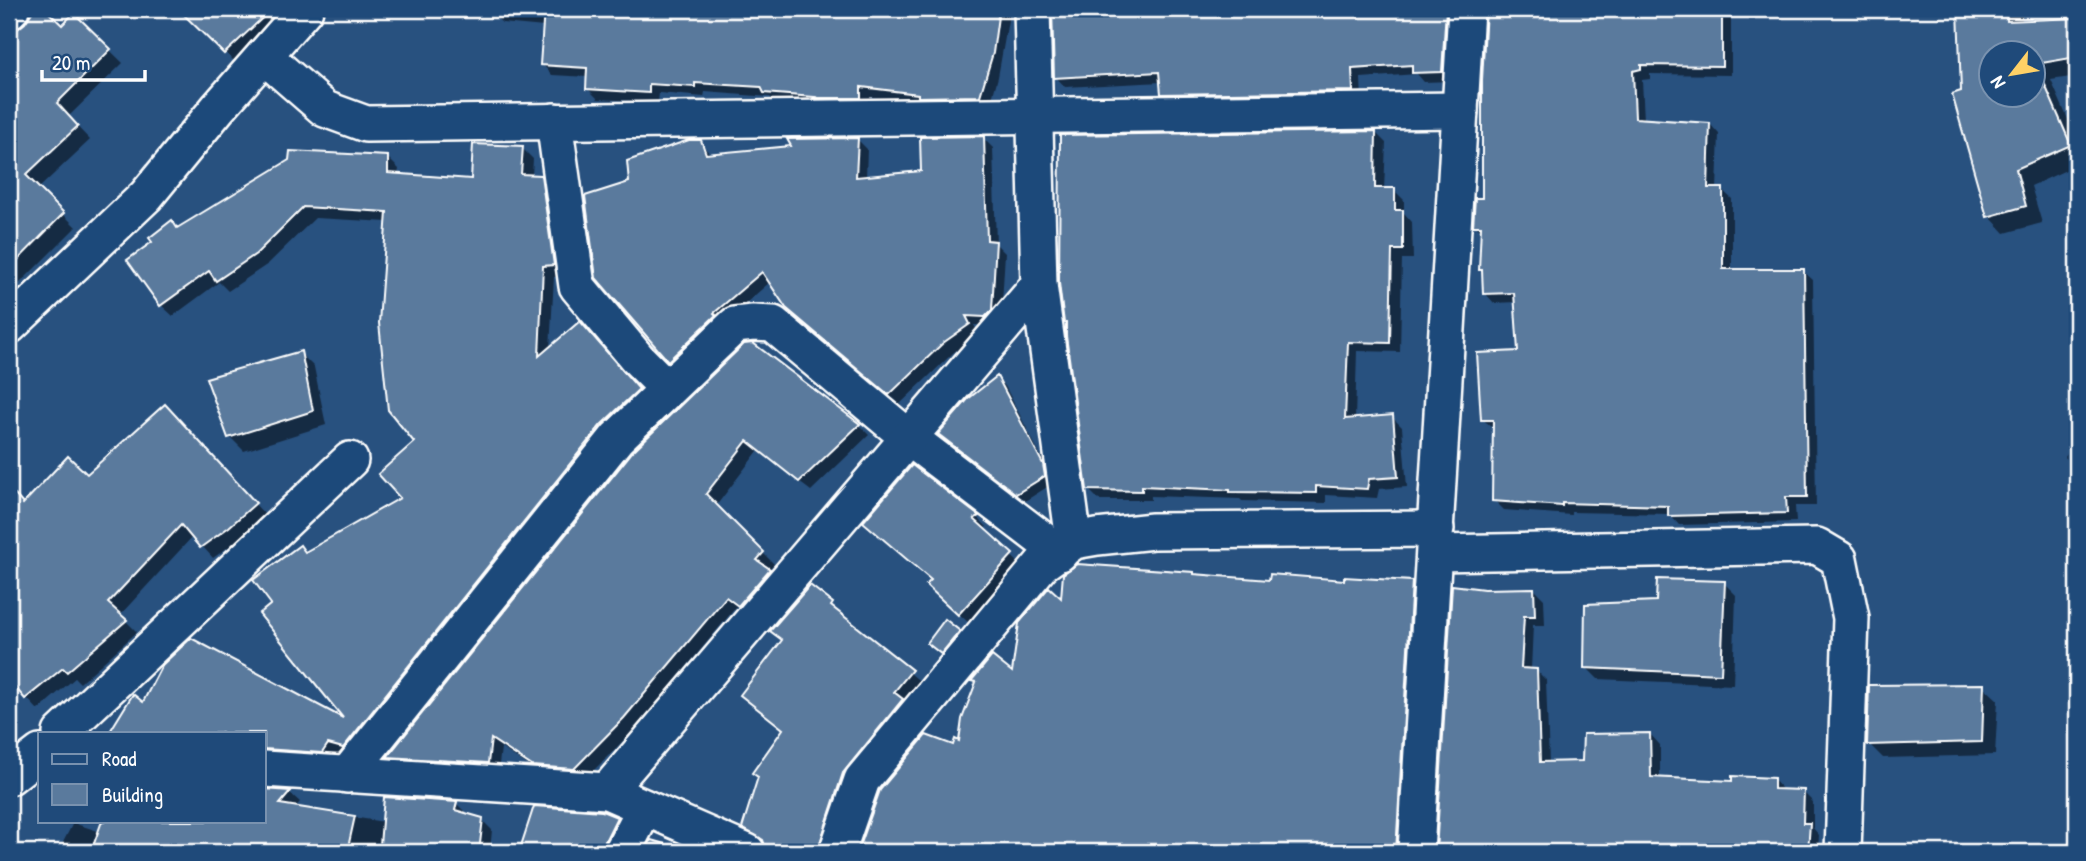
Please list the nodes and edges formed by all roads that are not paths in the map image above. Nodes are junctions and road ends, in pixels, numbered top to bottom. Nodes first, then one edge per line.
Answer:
1 (305, 9) edge
2 (1032, 9) edge
3 (1466, 9) edge
4 (264, 56) junction
5 (1460, 110) junction
6 (1033, 115) junction
7 (554, 121) junction
8 (1039, 285) junction
9 (9, 326) edge
10 (667, 388) junction
11 (908, 437) junction
12 (350, 460) dead end
13 (1436, 541) junction
14 (1067, 547) junction
15 (62, 732) edge
16 (266, 769) edge
17 (347, 775) junction
18 (607, 791) junction
19 (645, 808) junction
20 (622, 852) edge
21 (747, 852) edge
22 (836, 852) edge
23 (1416, 852) edge
24 (1843, 852) edge

1 - 4 street
2 - 6 street
3 - 5 street
4 - 7 street
4 - 9 street
5 - 6 street
5 - 13 street
6 - 7 street
6 - 8 street
7 - 10 street
8 - 11 street
8 - 14 street
10 - 11 street
10 - 17 street
11 - 14 street
11 - 18 street
12 - 15 street
13 - 14 street
13 - 23 street
13 - 24 street
14 - 22 street
16 - 17 street
17 - 18 street
18 - 19 street
19 - 20 street
19 - 21 street

